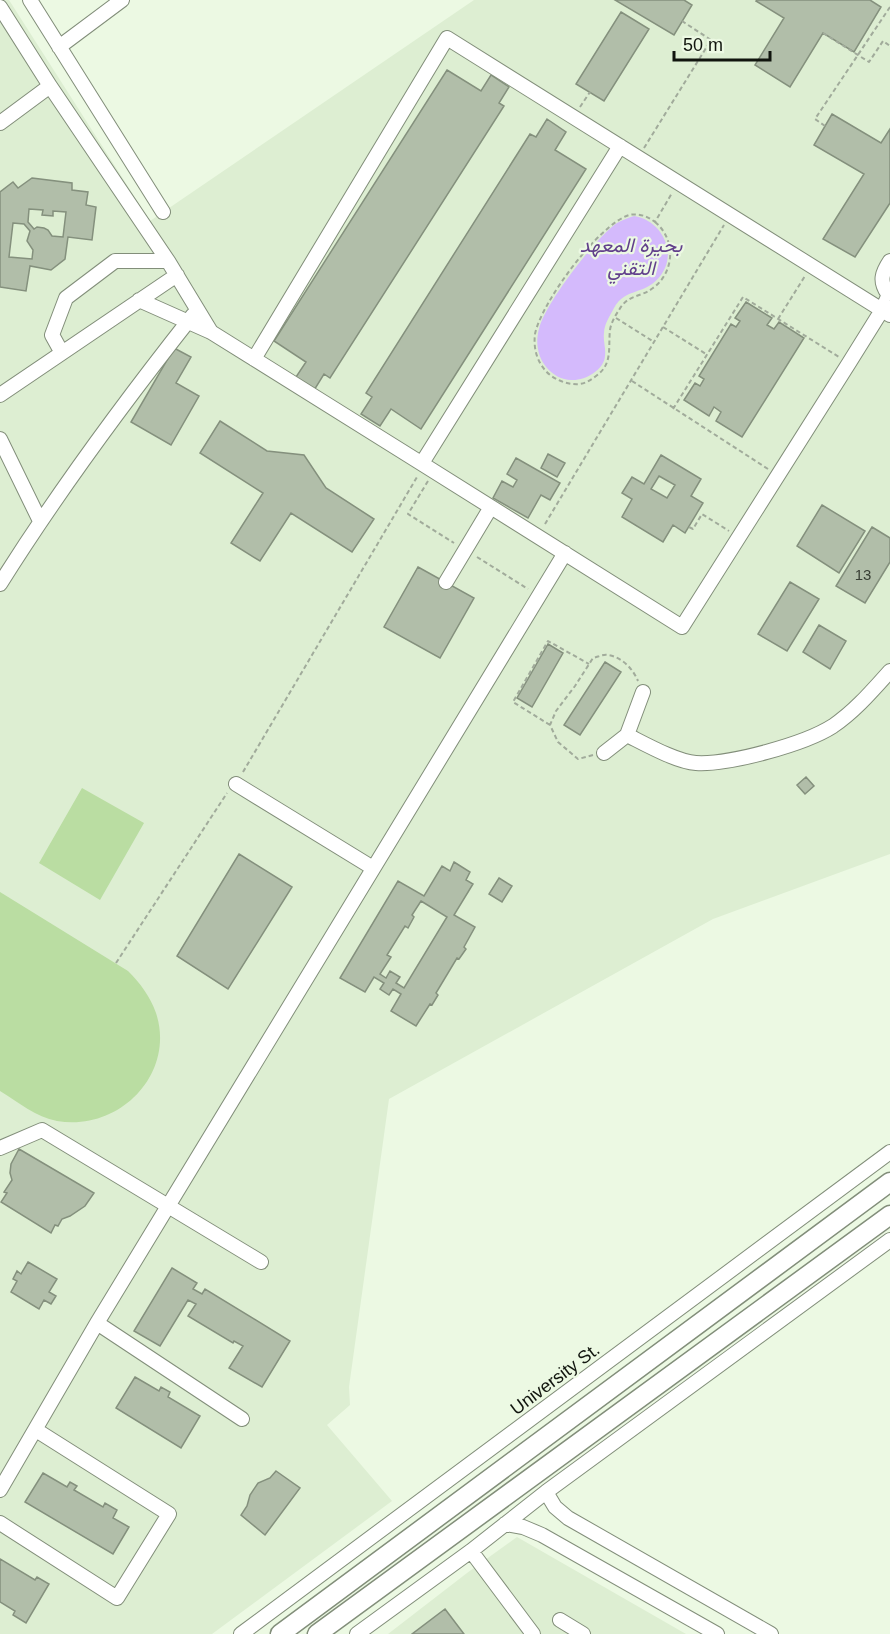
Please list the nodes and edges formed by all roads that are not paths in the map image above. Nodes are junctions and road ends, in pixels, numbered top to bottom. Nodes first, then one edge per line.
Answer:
1 (30, 0) edge
2 (122, 0) edge
3 (0, 7) edge
4 (59, 47) junction
5 (50, 86) junction
6 (0, 123) edge
7 (620, 146) junction
8 (163, 212) dead end
9 (168, 261) junction
10 (890, 261) edge
11 (177, 275) junction
12 (889, 293) edge
13 (139, 300) junction
14 (198, 310) junction
15 (886, 313) edge
16 (188, 322) junction
17 (211, 332) junction
18 (62, 353) junction
19 (254, 359) junction
20 (0, 395) edge
21 (0, 439) edge
22 (427, 466) junction
23 (491, 507) junction
24 (40, 521) junction
25 (565, 553) junction
26 (446, 582) dead end
27 (0, 584) edge
28 (890, 671) edge
29 (643, 692) road end
30 (627, 735) junction
31 (604, 753) road end
32 (236, 784) road end
33 (373, 868) junction
34 (0, 1148) edge
35 (890, 1152) edge
36 (890, 1182) edge
37 (168, 1206) junction
38 (890, 1215) edge
39 (890, 1240) edge
40 (261, 1262) dead end
41 (97, 1323) junction
42 (242, 1419) dead end
43 (36, 1430) junction
44 (0, 1490) edge
45 (546, 1492) junction
46 (0, 1523) edge
47 (505, 1524) junction
48 (560, 1529) junction
49 (471, 1551) junction
50 (561, 1620) dead end
51 (241, 1634) edge
52 (279, 1634) edge
53 (317, 1634) edge
54 (357, 1634) edge
55 (533, 1634) edge
56 (584, 1634) edge
57 (717, 1634) edge
58 (771, 1634) edge

1 - 4 street
2 - 4 street
3 - 5 street
4 - 8 street
5 - 6 street
5 - 9 street
7 - 15 street
7 - 19 street
7 - 22 street
9 - 11 street
9 - 18 street
10 - 12 street
11 - 13 street
11 - 14 street
12 - 15 street
13 - 16 street
13 - 18 street
14 - 16 street
14 - 17 street
15 - 25 street
16 - 17 street
16 - 24 street
17 - 19 street
18 - 20 street
19 - 22 street
21 - 24 street
22 - 23 street
23 - 25 street
23 - 26 street
24 - 27 street
25 - 33 street
28 - 30 street
29 - 30 street
30 - 31 street
32 - 33 street
33 - 37 street
34 - 37 street
35 - 51 street, University St.
36 - 52 main road
37 - 40 street
37 - 41 street
38 - 53 main road
39 - 45 street
41 - 42 street
41 - 43 street
43 - 44 street
43 - 46 street
45 - 47 street
45 - 48 street
47 - 48 street
47 - 49 street
48 - 57 street
48 - 58 street
49 - 54 street
49 - 55 street
50 - 56 street

